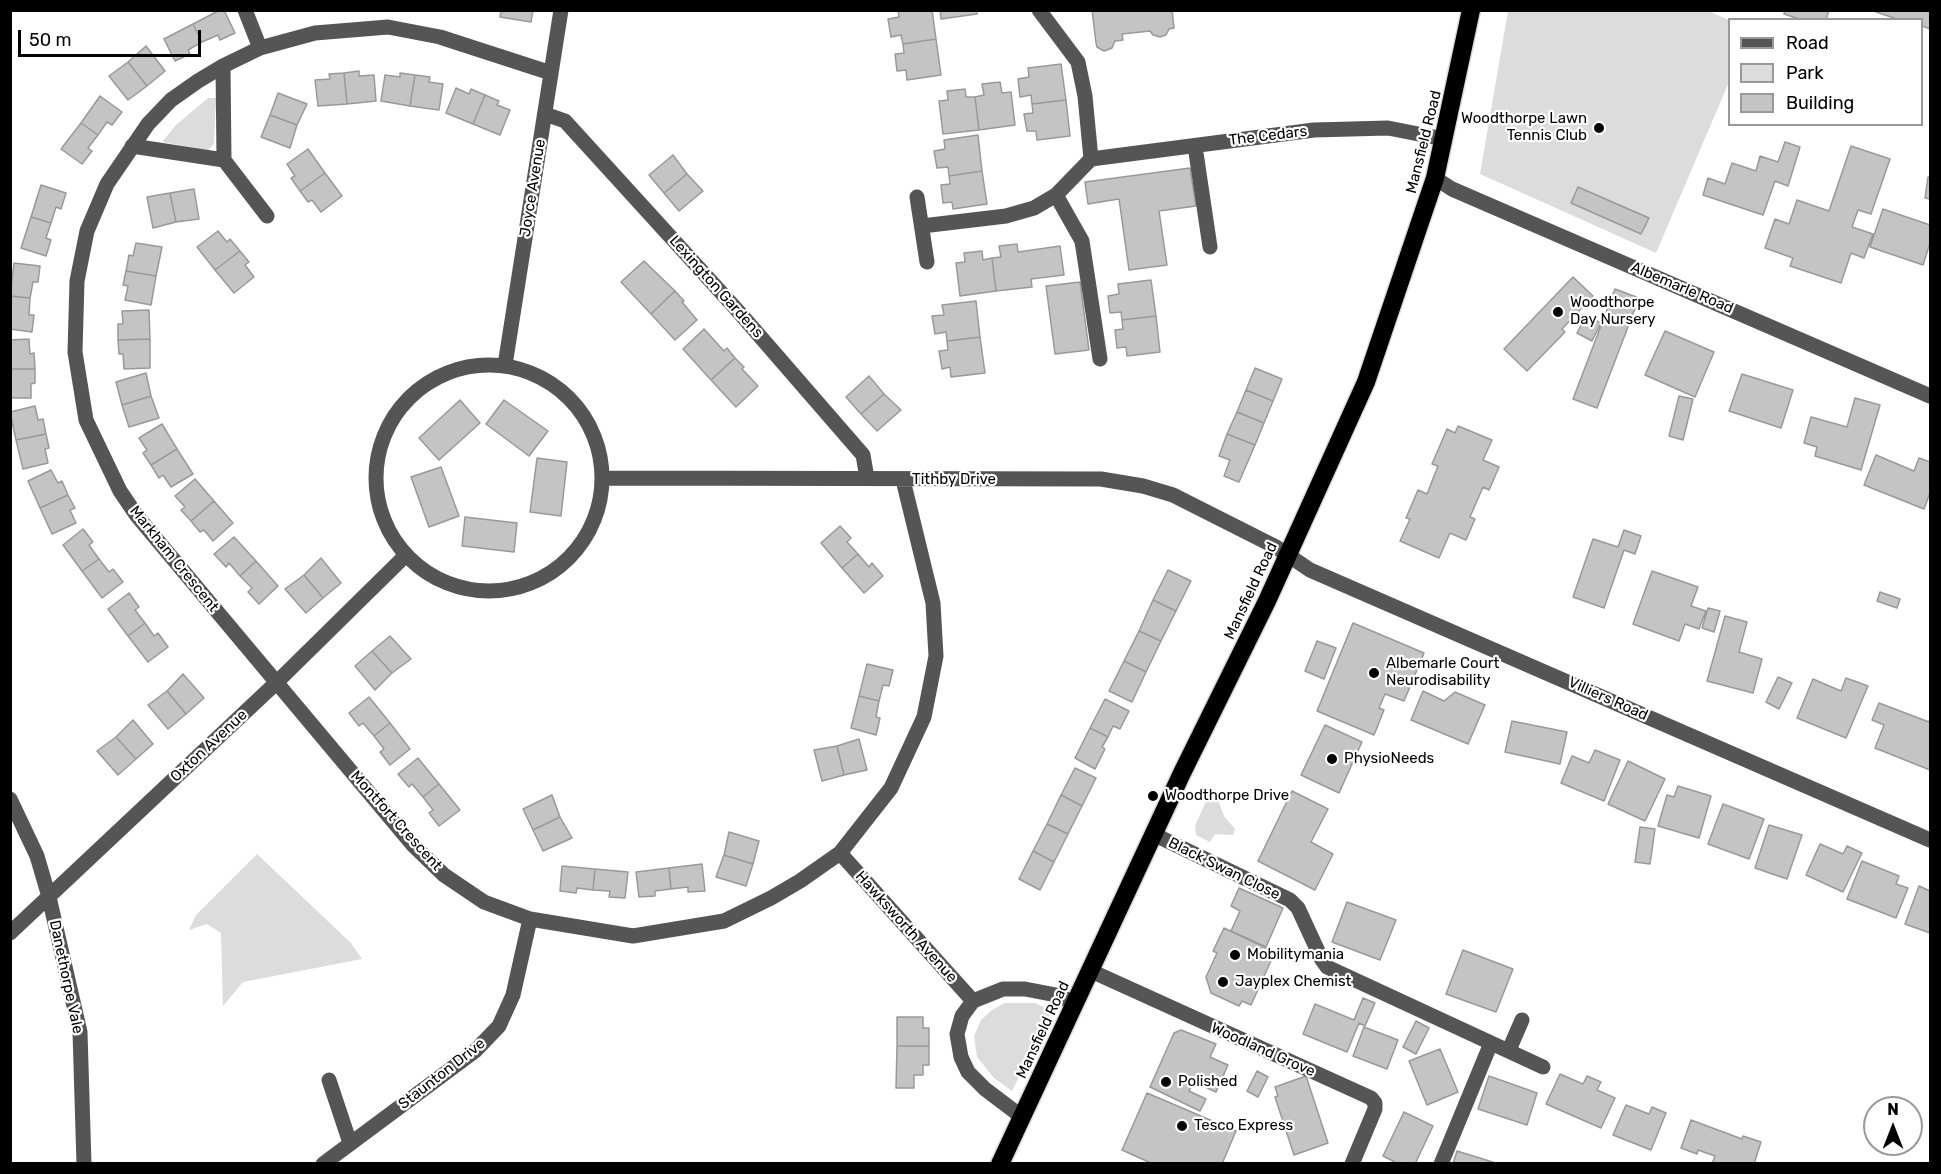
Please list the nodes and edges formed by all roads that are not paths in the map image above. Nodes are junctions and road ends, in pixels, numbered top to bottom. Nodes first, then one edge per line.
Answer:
1 (245, 10) edge
2 (561, 10) edge
3 (1039, 10) edge
4 (1471, 10) edge
5 (260, 48) junction
6 (223, 66) junction
7 (551, 72) junction
8 (544, 114) junction
9 (1444, 140) junction
10 (132, 146) junction
11 (1195, 146) junction
12 (1091, 159) junction
13 (224, 160) junction
14 (1435, 178) junction
15 (1056, 195) junction
16 (917, 197) dead end
17 (267, 216) dead end
18 (922, 226) junction
19 (1210, 247) dead end
20 (927, 262) dead end
21 (1100, 359) dead end
22 (505, 365) junction
23 (1930, 396) edge
24 (603, 478) junction
25 (867, 478) junction
26 (903, 480) junction
27 (1288, 555) junction
28 (405, 556) junction
29 (276, 683) junction
30 (10, 799) edge
31 (1154, 834) junction
32 (1930, 840) edge
33 (840, 853) junction
34 (49, 897) junction
35 (530, 919) junction
36 (10, 933) edge
37 (1091, 971) junction
38 (973, 1001) junction
39 (1076, 1003) junction
40 (1522, 1020) dead end
41 (1491, 1043) junction
42 (1509, 1050) junction
43 (1543, 1066) dead end
44 (329, 1080) dead end
45 (1022, 1117) junction
46 (350, 1143) junction
47 (84, 1164) edge
48 (323, 1164) edge
49 (1000, 1164) edge
50 (1352, 1164) edge
51 (1441, 1164) edge

1 - 5 street
2 - 7 street, Joyce Avenue
3 - 12 street
4 - 9 highway, Mansfield Road
5 - 6 street, Markham Crescent
5 - 7 street, Markham Crescent
6 - 10 street, Markham Crescent
6 - 13 street
7 - 8 street, Joyce Avenue
8 - 22 street, Joyce Avenue
8 - 25 street, Lexington Gardens
9 - 11 street, The Cedars
9 - 14 highway, Mansfield Road
10 - 13 street
10 - 29 street, Markham Crescent
11 - 12 street, The Cedars
11 - 19 street
12 - 15 street
13 - 17 street
14 - 23 street, Albemarle Road
14 - 27 highway, Mansfield Road
15 - 18 street
15 - 21 street
16 - 18 street
18 - 20 street
22 - 24 street
22 - 28 street
24 - 25 street, Tithby Drive
24 - 28 street
25 - 26 street, Tithby Drive
26 - 27 street, Tithby Drive
26 - 33 street, Montfort Crescent
27 - 31 highway, Mansfield Road
27 - 32 street, Villiers Road
28 - 29 street, Oxton Avenue
29 - 34 street, Oxton Avenue
29 - 35 street, Montfort Crescent
30 - 34 street, Danethorpe Vale
31 - 37 highway, Mansfield Road
31 - 41 street, Black Swan Close
33 - 35 street, Montfort Crescent
33 - 38 street, Hawksworth Avenue
34 - 36 street, Oxton Avenue
34 - 47 street, Danethorpe Vale
35 - 46 street, Staunton Drive
37 - 39 highway, Mansfield Road
37 - 50 street, Woodland Grove
38 - 39 street
38 - 45 street
39 - 45 highway, Mansfield Road
40 - 42 street
41 - 42 street, Black Swan Close
41 - 51 street
42 - 43 street, Black Swan Close
44 - 46 street
45 - 49 highway, Mansfield Road
46 - 48 street, Staunton Drive

